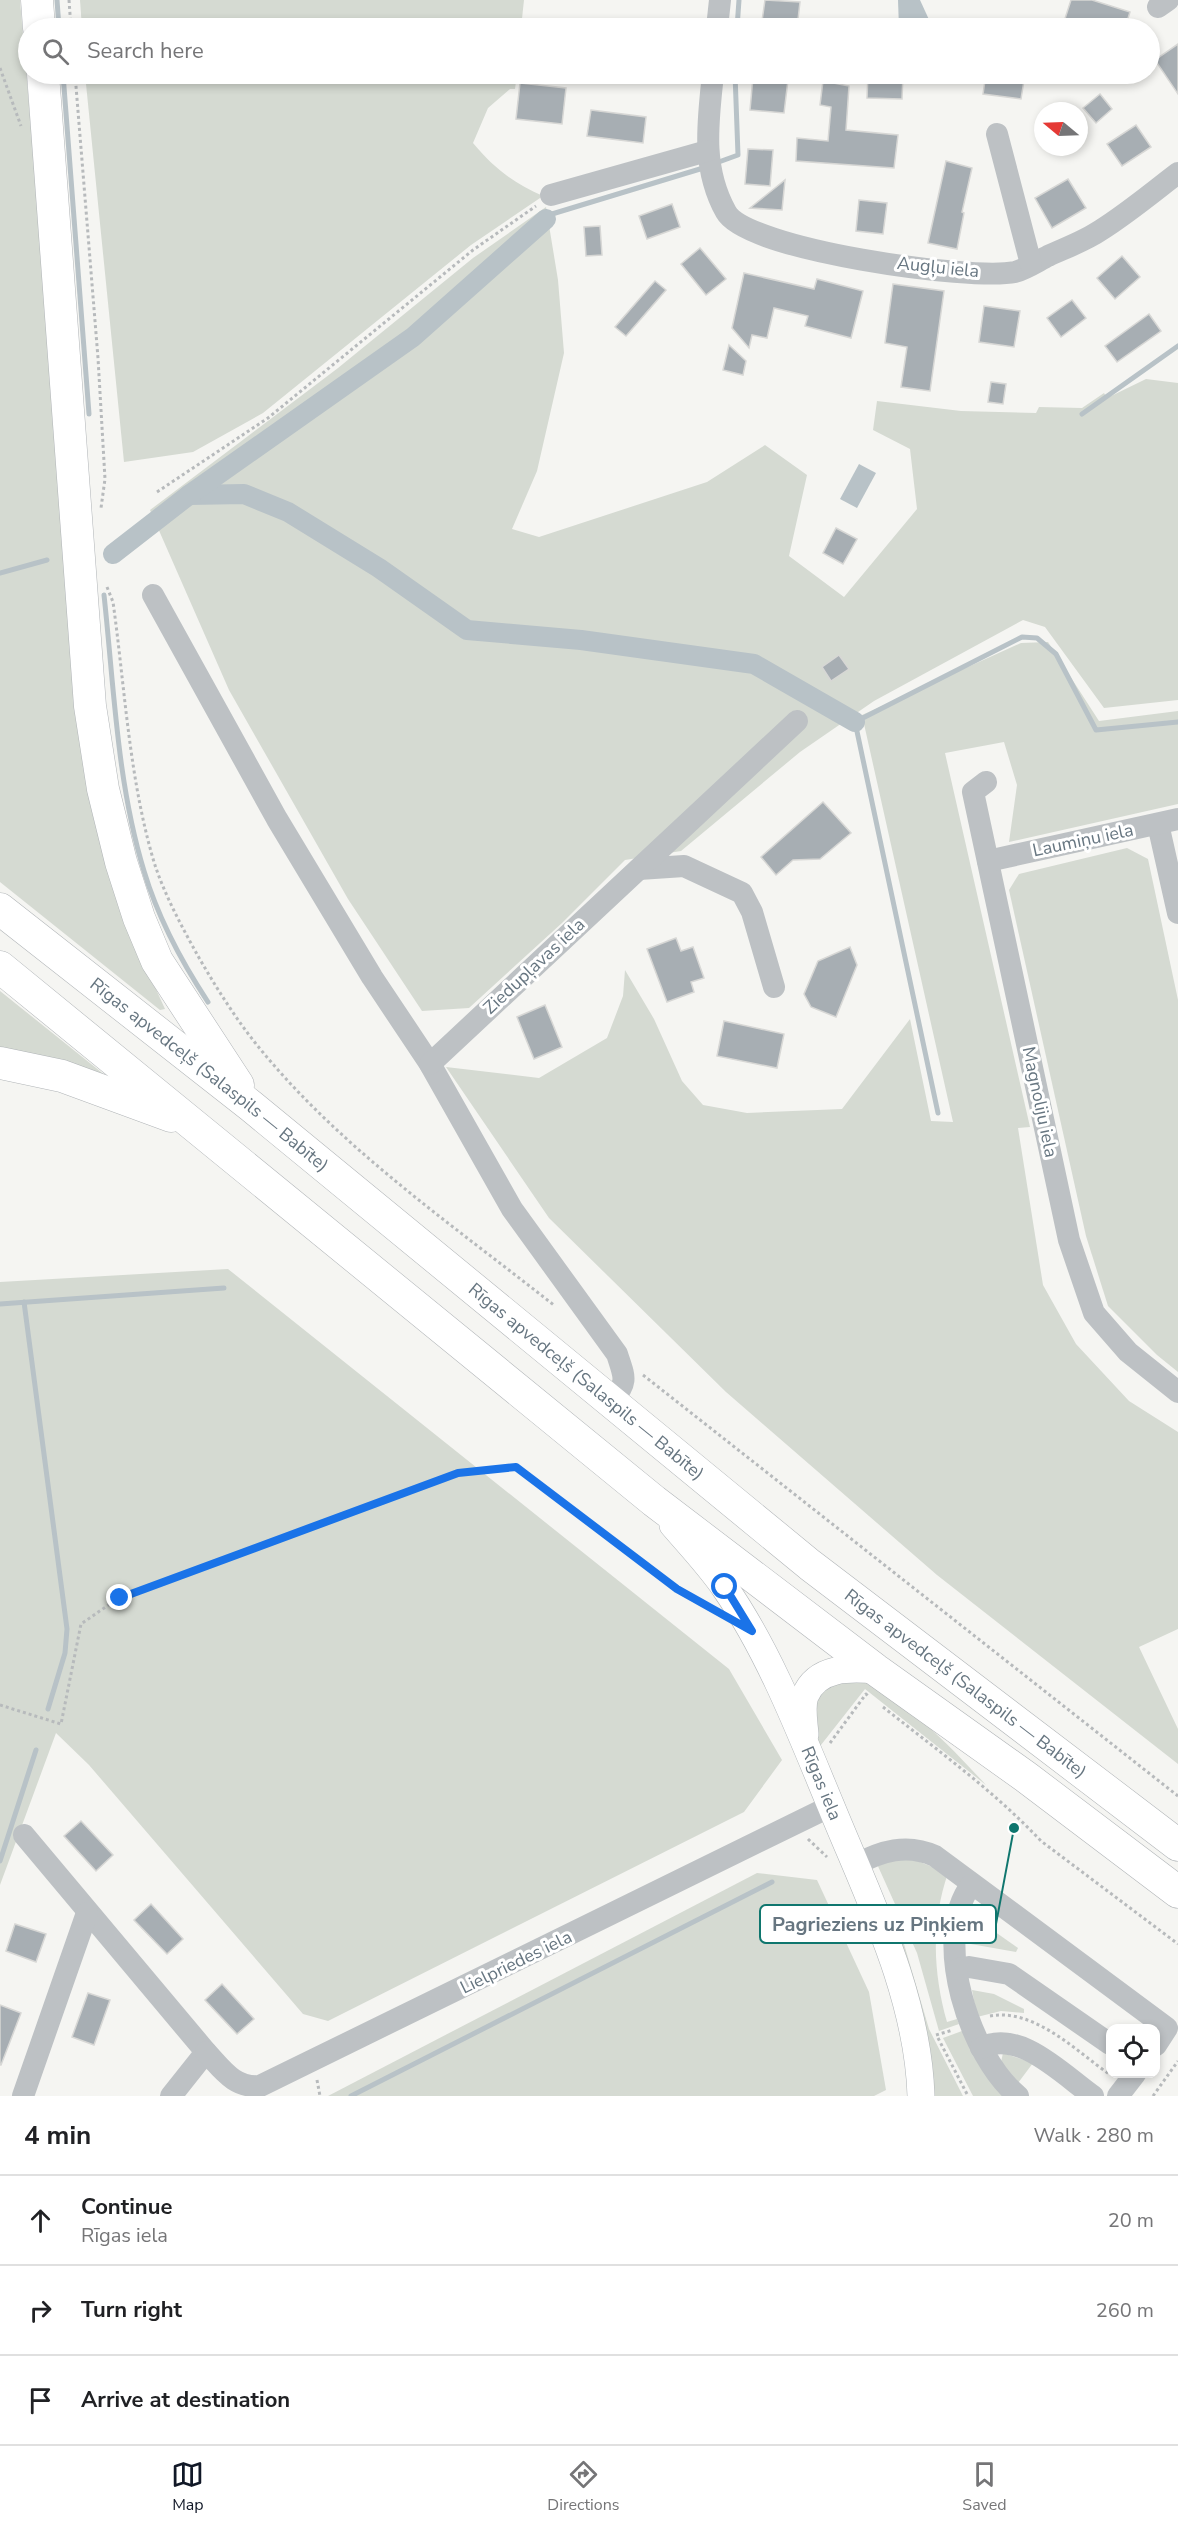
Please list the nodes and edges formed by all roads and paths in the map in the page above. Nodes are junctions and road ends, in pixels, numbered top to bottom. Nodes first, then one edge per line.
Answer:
1 (37, 0) edge
2 (69, 0) edge
3 (720, 0) edge
4 (38, 18) edge
5 (70, 18) edge
6 (718, 18) edge
7 (44, 84) edge
8 (712, 84) edge
9 (997, 134) dead end
10 (708, 160) junction
11 (1178, 173) edge
12 (551, 195) joint
13 (1031, 264) junction
14 (157, 492) dead end
15 (153, 595) dead end
16 (797, 721) dead end
17 (986, 782) dead end
18 (1168, 821) edge
19 (988, 861) junction
20 (639, 869) junction
21 (0, 909) edge
22 (1178, 913) edge
23 (0, 968) edge
24 (774, 987) dead end
25 (0, 1063) edge
26 (430, 1064) junction
27 (251, 1106) junction
28 (196, 1125) junction
29 (1178, 1392) edge
30 (612, 1400) junction
31 (654, 1501) junction
32 (714, 1610) dead end
33 (876, 1670) junction
34 (0, 1705) edge
35 (809, 1754) junction
36 (831, 1806) junction
37 (796, 1823) junction
38 (24, 1835) dead end
39 (1178, 1845) edge
40 (844, 1865) junction
41 (971, 1885) junction
42 (1178, 1892) edge
43 (87, 1913) junction
44 (1178, 1944) edge
45 (957, 1969) junction
46 (1072, 2016) junction
47 (1160, 2038) edge
48 (1106, 2041) edge
49 (981, 2048) junction
50 (206, 2052) junction
51 (1041, 2059) junction
52 (1178, 2061) edge
53 (1131, 2078) edge
54 (23, 2096) edge
55 (171, 2096) edge
56 (921, 2096) edge
57 (1018, 2096) edge
58 (1093, 2096) edge
59 (1118, 2096) edge
60 (1153, 2096) edge

1 - 4 highway
2 - 5 path
3 - 6 street
7 - 27 highway
8 - 10 street
9 - 13 street
10 - 12 street
10 - 13 street, Augļu iela
11 - 13 street, Augļu iela
12 - 14 path
15 - 26 street
16 - 20 street, Ziedupļavas iela
17 - 19 street, Magnoliju iela
18 - 19 street, Laumiņu iela
18 - 22 street
19 - 29 street, Magnoliju iela
20 - 24 street
20 - 26 street, Ziedupļavas iela
21 - 27 highway, Rīgas apvedceļš (Salaspils — Babīte)
23 - 28 highway, Rīgas apvedceļš (Salaspils — Babīte)
25 - 28 highway
26 - 30 street
27 - 30 highway, Rīgas apvedceļš (Salaspils — Babīte)
28 - 31 highway, Rīgas apvedceļš (Salaspils — Babīte)
30 - 39 highway, Rīgas apvedceļš (Salaspils — Babīte)
31 - 33 highway, Rīgas apvedceļš (Salaspils — Babīte)
31 - 35 main road, Rīgas iela
32 - 34 path
33 - 35 main road
33 - 42 highway, Rīgas apvedceļš (Salaspils — Babīte)
35 - 36 main road, Rīgas iela
35 - 44 path
36 - 37 street, Lielpriedes iela
36 - 40 main road, Rīgas iela
37 - 40 path
37 - 50 street, Lielpriedes iela
38 - 43 street, Lielpriedes iela
40 - 41 street
40 - 56 main road, Rīgas iela
41 - 45 street
41 - 47 street
43 - 50 street, Lielpriedes iela
43 - 54 street
45 - 46 street
45 - 49 street
46 - 48 street
46 - 51 path
49 - 51 street
49 - 57 street
50 - 55 street
51 - 58 street
52 - 60 path
53 - 59 street

